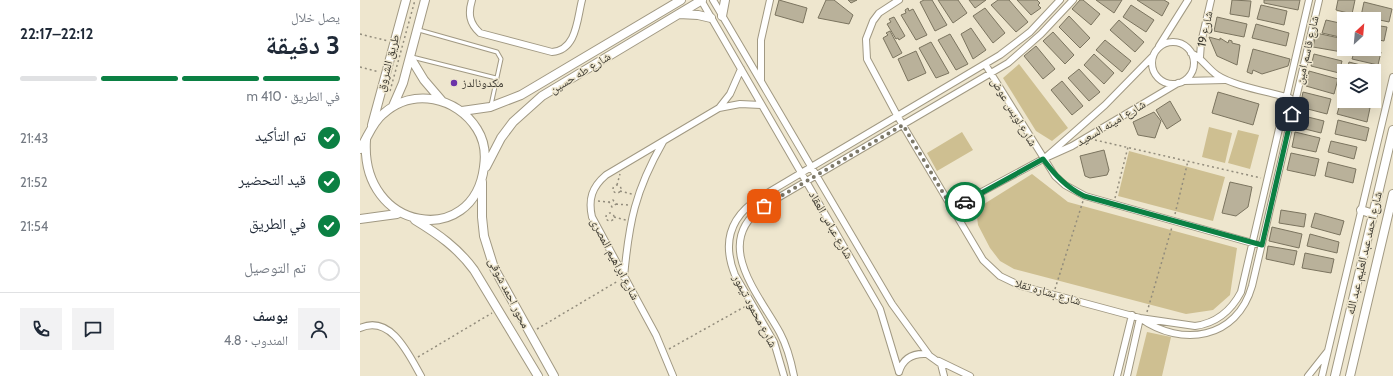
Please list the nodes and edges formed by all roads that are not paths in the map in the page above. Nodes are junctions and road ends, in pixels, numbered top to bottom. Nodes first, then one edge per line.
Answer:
1 (406, 0) edge
2 (425, 0) edge
3 (472, 0) edge
4 (582, 0) edge
5 (681, 0) edge
6 (701, 0) edge
7 (713, 0) edge
8 (725, 0) edge
9 (770, 0) edge
10 (899, 0) edge
11 (1060, 0) edge
12 (1073, 0) edge
13 (1188, 0) edge
14 (1211, 0) edge
15 (1309, 0) edge
16 (1319, 0) edge
17 (678, 14) junction
18 (722, 16) junction
19 (711, 18) junction
20 (417, 30) junction
21 (1158, 47) junction
22 (1191, 53) junction
23 (1153, 56) junction
24 (410, 57) junction
25 (1200, 57) junction
26 (985, 64) junction
27 (1194, 64) junction
28 (741, 69) junction
29 (991, 74) junction
30 (1393, 77) edge
31 (496, 78) junction
32 (1229, 80) junction
33 (761, 82) junction
34 (1180, 82) junction
35 (1286, 97) junction
36 (1296, 99) junction
37 (442, 101) junction
38 (761, 105) junction
39 (393, 106) junction
40 (490, 107) junction
41 (719, 108) junction
42 (462, 112) junction
43 (898, 116) junction
44 (903, 125) junction
45 (372, 126) junction
46 (1393, 130) edge
47 (366, 140) junction
48 (664, 141) junction
49 (360, 149) edge
50 (1043, 159) junction
51 (811, 168) junction
52 (801, 173) junction
53 (816, 176) junction
54 (483, 177) junction
55 (806, 182) junction
56 (1393, 194) edge
57 (952, 208) junction
58 (1362, 210) junction
59 (397, 214) junction
60 (1373, 214) junction
61 (360, 219) edge
62 (415, 220) junction
63 (1252, 243) junction
64 (1262, 245) junction
65 (624, 277) junction
66 (767, 310) junction
67 (758, 315) junction
68 (1132, 315) junction
69 (1143, 318) junction
70 (360, 328) edge
71 (1328, 351) junction
72 (929, 355) junction
73 (937, 360) junction
74 (898, 374) edge
75 (421, 376) edge
76 (538, 376) edge
77 (554, 376) edge
78 (673, 376) edge
79 (784, 376) edge
80 (794, 376) edge
81 (944, 376) edge
82 (970, 376) edge
83 (1117, 376) edge
84 (1127, 376) edge
85 (1308, 376) edge
86 (1322, 376) edge
87 (1335, 376) edge
88 (1350, 376) edge

1 - 45 street, طريق الشروق
2 - 20 street, طريق الشروق
3 - 4 street
5 - 40 street, شارع طه حسين
6 - 17 street, شارع طه حسين
6 - 19 street, شارع عباس العقاد
7 - 18 street, شارع عباس العقاد
8 - 18 street
9 - 33 street
10 - 43 street, شارع بشاره تقلا
11 - 26 street, شارع محمود تيمور
12 - 29 street, شارع محمود تيمور
13 - 21 street, شارع 19
14 - 25 street, شارع 19
15 - 35 street, شارع قاسم امين
16 - 36 street, شارع قاسم امين
17 - 19 street
17 - 54 street, شارع طه حسين
18 - 33 street, شارع عباس العقاد
19 - 28 street, شارع عباس العقاد
20 - 24 street, طريق الشروق
20 - 31 lane
21 - 22 street
21 - 23 street
22 - 25 street
22 - 27 street
23 - 34 street
23 - 50 street, شارع امينه السعيد
24 - 31 lane
24 - 37 street, طريق الشروق
24 - 39 street, طريق الشروق
25 - 27 street
25 - 32 street
26 - 29 street, شارع لويس عوض
26 - 43 street, شارع محمود تيمور
27 - 34 street
28 - 38 street, شارع عباس العقاد
28 - 41 street, شارع ابراهيم المصرى
29 - 44 street, شارع محمود تيمور
29 - 50 street, شارع لويس عوض
30 - 58 street
31 - 40 lane
32 - 34 street
32 - 35 street
33 - 51 street, شارع عباس العقاد
34 - 50 street, شارع امينه السعيد
35 - 36 street
35 - 63 street, شارع قاسم امين
36 - 64 street, شارع قاسم امين
37 - 39 street
37 - 42 street
38 - 41 street, شارع ابراهيم المصرى
38 - 52 street, شارع عباس العقاد
39 - 45 street
40 - 42 street, شارع طه حسين
41 - 48 street, شارع ابراهيم المصرى
42 - 54 street
43 - 44 street, شارع بشاره تقلا
43 - 51 street, شارع محمود تيمور
44 - 53 street, شارع محمود تيمور
44 - 57 street, شارع بشاره تقلا
45 - 47 street
46 - 60 street, شارع احمد عبد العليم عبد الله
47 - 49 street
47 - 59 street
48 - 65 street
48 - 65 street, شارع ابراهيم المصرى
50 - 57 street, شارع امينه السعيد
50 - 63 street, شارع لويس عوض
51 - 52 street, شارع محمود تيمور
51 - 53 street, شارع عباس العقاد
52 - 55 street, شارع عباس العقاد
52 - 67 street, شارع محمود تيمور
53 - 55 street, شارع محمود تيمور
53 - 72 street, شارع عباس العقاد
54 - 62 street
54 - 77 street, محور احمد شوقى
55 - 66 street, شارع محمود تيمور
55 - 74 street, شارع عباس العقاد
56 - 88 street, شارع احمد عبد العليم عبد الله
57 - 68 street, شارع بشاره تقلا
58 - 60 street
58 - 71 street
59 - 61 street
59 - 62 street
60 - 87 street, شارع احمد عبد العليم عبد الله
62 - 76 street, محور احمد شوقى
63 - 64 street, شارع لويس عوض
63 - 69 street, شارع قاسم امين
64 - 69 street, شارع قاسم امين
65 - 78 street, شارع ابراهيم المصرى
66 - 67 street
66 - 80 street, شارع محمود تيمور
67 - 79 street, شارع محمود تيمور
68 - 69 street, شارع بشاره تقلا
68 - 83 street
69 - 84 street
70 - 75 street
71 - 85 street
71 - 86 street
72 - 73 street
72 - 74 street
73 - 81 street
73 - 82 street

